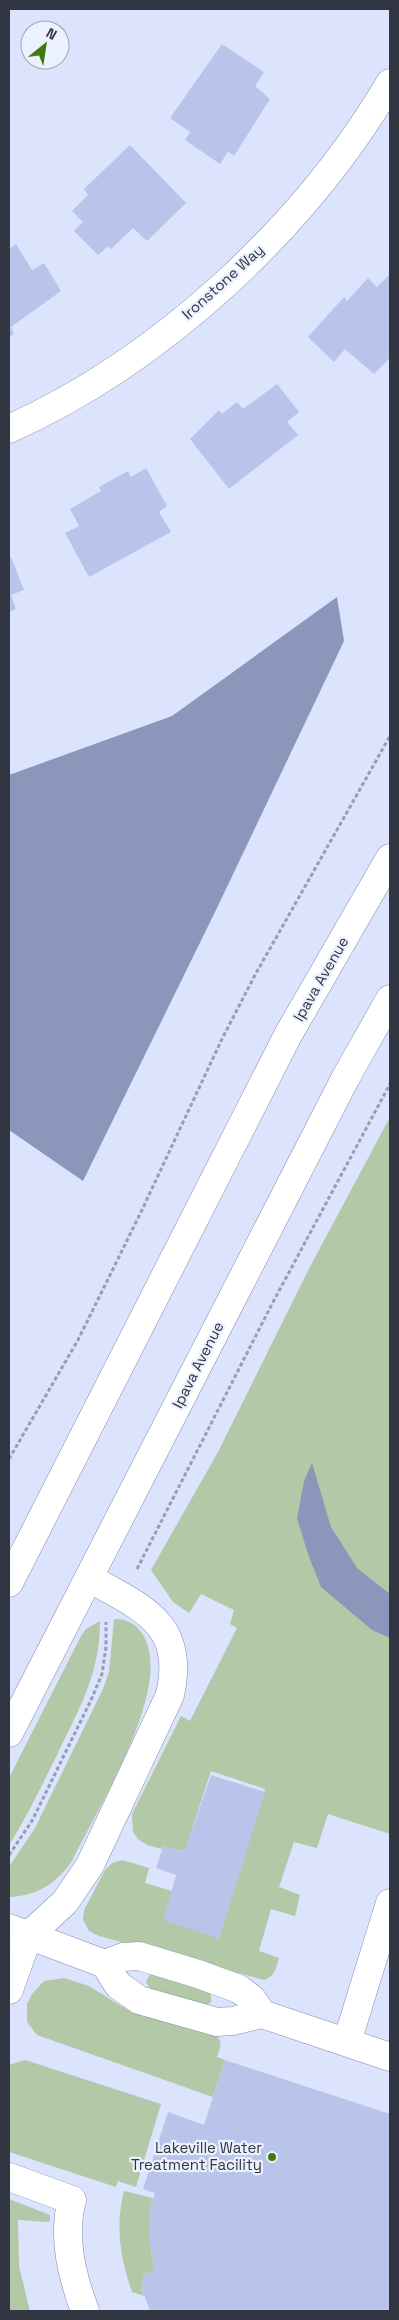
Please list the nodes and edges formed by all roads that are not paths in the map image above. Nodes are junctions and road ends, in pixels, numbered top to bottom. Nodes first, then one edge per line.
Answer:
1 (390, 83) edge
2 (9, 428) edge
3 (390, 858) edge
4 (390, 999) edge
5 (89, 1578) junction
6 (9, 1583) edge
7 (9, 1733) edge
8 (390, 1903) edge
9 (18, 1932) edge
10 (105, 1964) junction
11 (9, 1990) edge
12 (262, 2014) junction
13 (347, 2042) junction
14 (390, 2057) edge
15 (9, 2177) edge
16 (85, 2311) edge

1 - 2 street, Ironstone Way
3 - 6 street, Ipava Avenue
4 - 5 street, Ipava Avenue
5 - 7 street, Ipava Avenue
5 - 9 street
8 - 13 street
9 - 10 street
9 - 11 street
10 - 12 street
10 - 12 street
12 - 13 street
13 - 14 street
15 - 16 street

